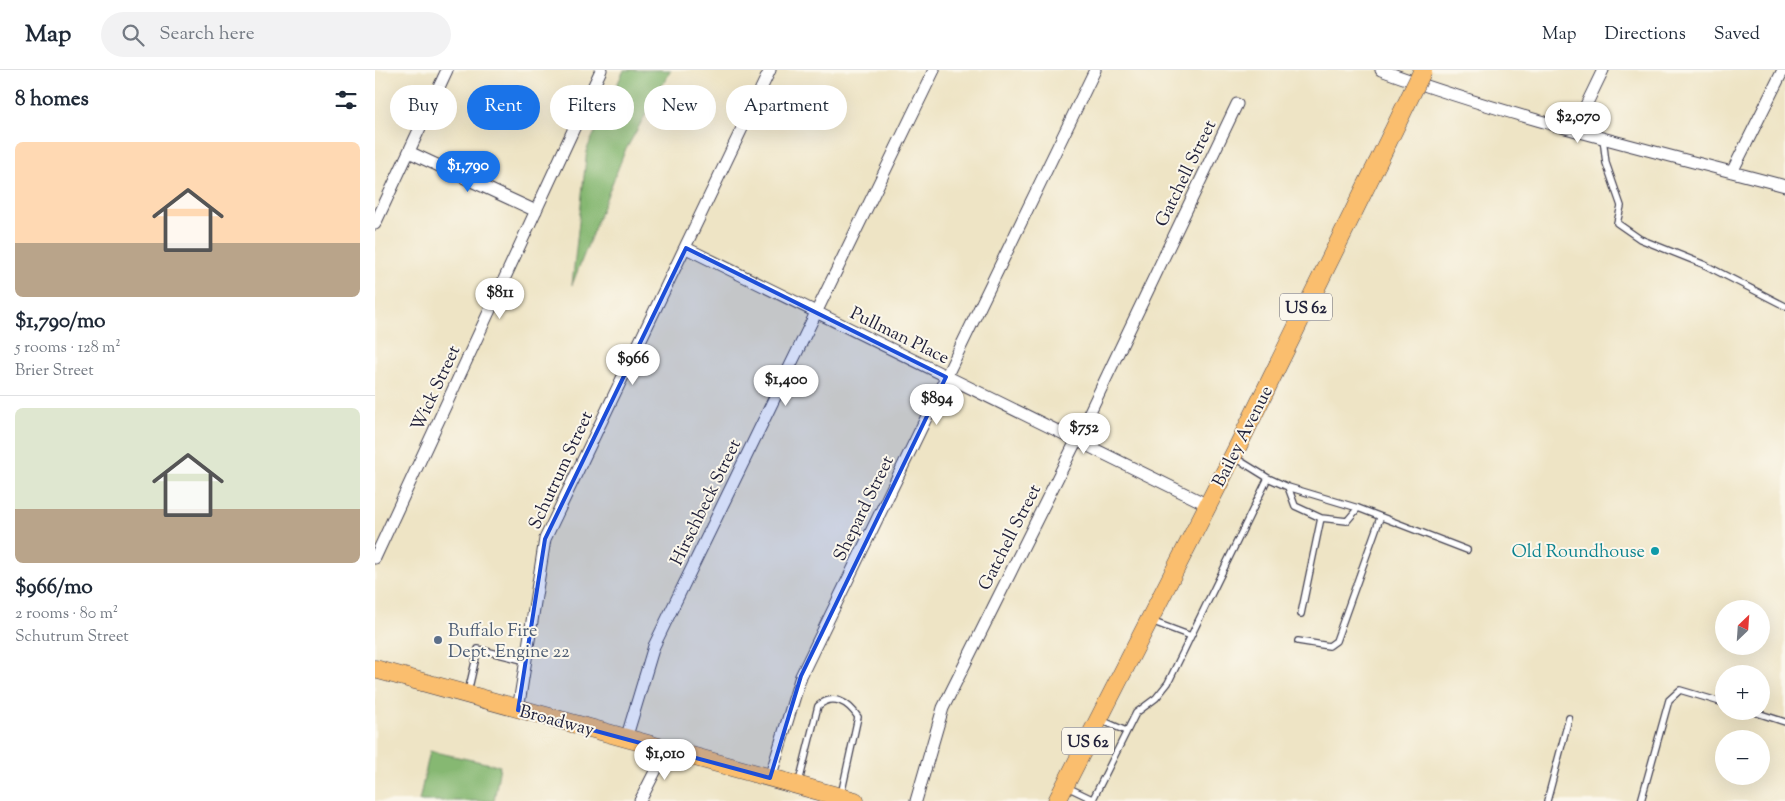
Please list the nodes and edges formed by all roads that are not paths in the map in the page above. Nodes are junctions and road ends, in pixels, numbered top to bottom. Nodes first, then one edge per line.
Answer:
1 (447, 70) edge
2 (601, 70) edge
3 (770, 70) edge
4 (934, 70) edge
5 (1095, 70) edge
6 (1381, 70) edge
7 (1423, 70) edge
8 (1603, 70) edge
9 (1783, 70) edge
10 (1237, 104) dead end
11 (1573, 130) junction
12 (1603, 138) junction
13 (409, 152) junction
14 (1732, 172) junction
15 (1785, 186) edge
16 (536, 211) junction
17 (375, 224) edge
18 (686, 248) junction
19 (1785, 306) edge
20 (817, 313) junction
21 (946, 377) junction
22 (1077, 441) junction
23 (1233, 456) junction
24 (1268, 478) junction
25 (1288, 488) junction
26 (1208, 505) junction
27 (1358, 508) junction
28 (1321, 518) junction
29 (1380, 518) junction
30 (1467, 550) dead end
31 (375, 558) edge
32 (1301, 614) dead end
33 (1149, 620) junction
34 (1191, 636) junction
35 (1298, 641) dead end
36 (526, 661) junction
37 (375, 669) edge
38 (467, 695) junction
39 (1715, 700) edge
40 (518, 710) junction
41 (1770, 717) edge
42 (1569, 718) dead end
43 (1099, 719) junction
44 (1785, 722) edge
45 (1126, 731) junction
46 (626, 739) junction
47 (666, 750) junction
48 (770, 778) junction
49 (798, 786) junction
50 (1061, 794) edge
51 (814, 796) edge
52 (848, 799) edge
53 (1092, 800) edge
54 (640, 801) edge
55 (916, 801) edge
56 (1547, 801) edge
57 (1641, 801) edge

1 - 13 street
2 - 16 street, Wick Street
3 - 18 street, Schutrum Street
4 - 20 street, Hirschbeck Street
5 - 21 street, Shepard Street
6 - 11 street
7 - 23 main road, Bailey Avenue / US 62, bridge
8 - 11 street
9 - 14 street
10 - 22 street, Gatchell Street
11 - 12 street
12 - 14 street
12 - 19 lane
13 - 16 street
13 - 17 street
14 - 15 street
16 - 31 street, Wick Street
18 - 20 street, Pullman Place
18 - 36 street, Schutrum Street
20 - 21 street, Pullman Place
20 - 46 street, Hirschbeck Street
21 - 22 street, Pullman Place
21 - 48 street, Shepard Street
22 - 26 street, Pullman Place
22 - 55 street, Gatchell Street
23 - 24 lane
23 - 26 main road, Bailey Avenue / US 62
24 - 25 lane
24 - 34 lane
25 - 27 lane
25 - 28 lane
26 - 33 main road, Bailey Avenue / US 62
27 - 28 lane
27 - 29 lane
28 - 32 lane
29 - 30 lane
29 - 35 lane
33 - 34 lane
33 - 43 main road, Bailey Avenue / US 62
34 - 45 lane
36 - 38 lane
36 - 40 street, Schutrum Street
37 - 38 main road, Broadway
38 - 40 main road, Broadway
39 - 57 lane
40 - 46 main road, Broadway
41 - 44 lane
42 - 56 lane
43 - 45 lane
43 - 50 main road, Bailey Avenue / US 62
45 - 53 lane
46 - 47 main road, Broadway
47 - 48 main road, Broadway
47 - 54 street
48 - 49 main road, Broadway
49 - 51 main road, Broadway
49 - 52 lane
50 - 53 lane
51 - 52 main road, Broadway

